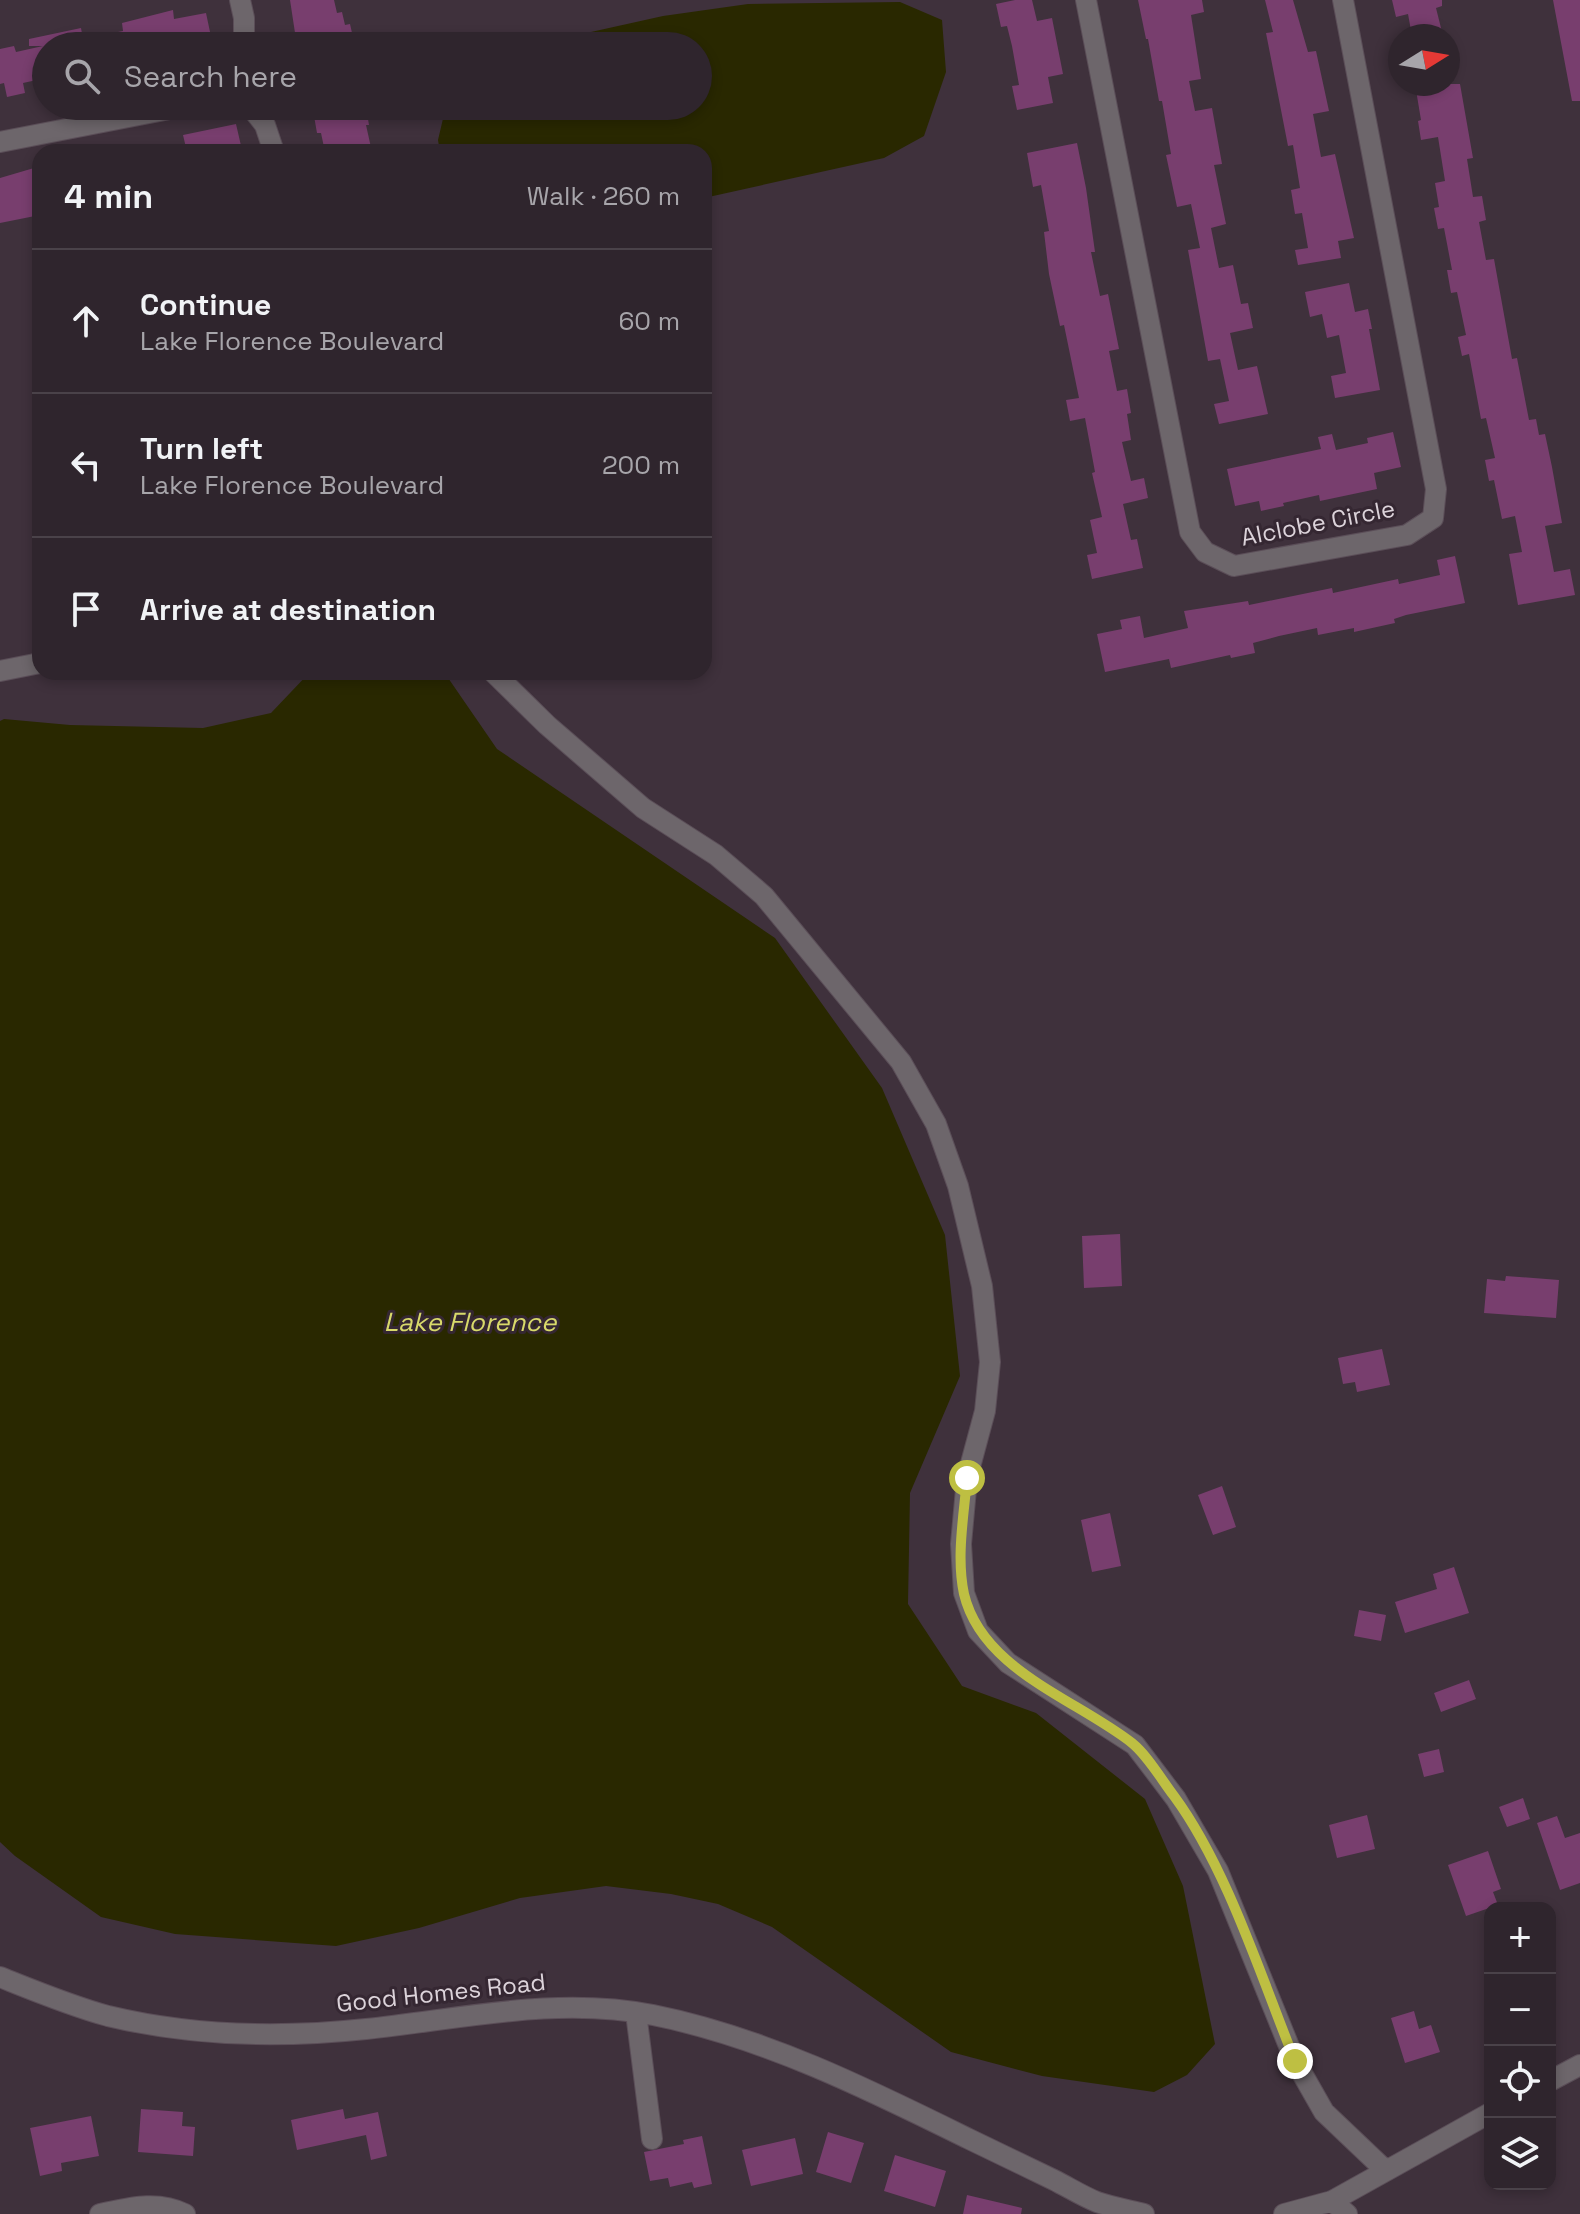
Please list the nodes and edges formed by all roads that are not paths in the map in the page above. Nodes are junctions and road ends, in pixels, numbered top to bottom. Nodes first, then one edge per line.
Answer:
1 (240, 0) edge
2 (1086, 0) edge
3 (1343, 0) edge
4 (244, 32) edge
5 (113, 120) edge
6 (261, 120) edge
7 (0, 142) edge
8 (271, 144) edge
9 (32, 665) edge
10 (0, 671) edge
11 (501, 680) edge
12 (0, 1977) edge
13 (636, 2013) junction
14 (1580, 2065) edge
15 (1556, 2078) edge
16 (1484, 2116) edge
17 (652, 2139) dead end
18 (1385, 2170) junction
19 (1340, 2207) edge
20 (100, 2214) edge
21 (185, 2214) edge
22 (1144, 2214) edge
23 (1284, 2214) edge

1 - 4 street
2 - 3 street, Alclobe Circle
5 - 7 street
6 - 8 street
9 - 10 street
11 - 18 street
12 - 13 street, Good Homes Road
13 - 17 street
13 - 22 street, Good Homes Road
14 - 15 street
16 - 18 street
18 - 19 street
19 - 23 street
20 - 21 street

